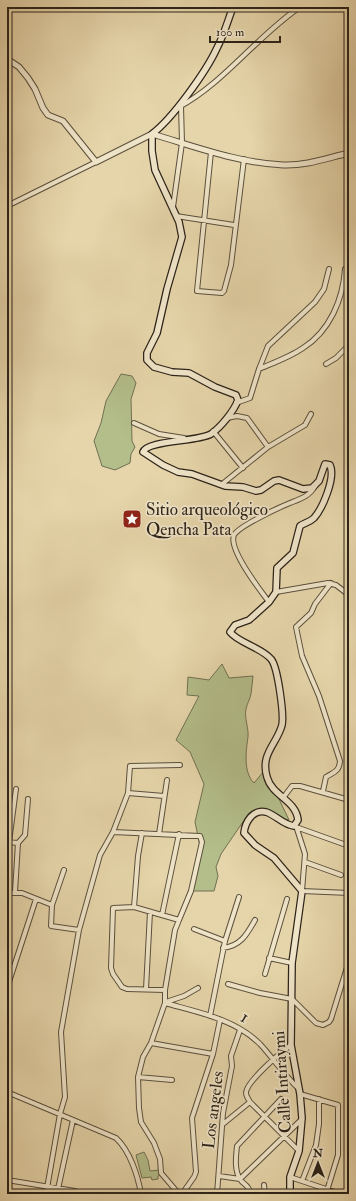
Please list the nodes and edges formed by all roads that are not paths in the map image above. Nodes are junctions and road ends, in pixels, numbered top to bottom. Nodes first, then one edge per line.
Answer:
1 (233, 7) edge
2 (300, 7) edge
3 (7, 59) edge
4 (181, 106) junction
5 (175, 110) junction
6 (152, 134) junction
7 (182, 143) junction
8 (211, 152) junction
9 (349, 153) edge
10 (244, 159) junction
11 (96, 162) junction
12 (7, 206) edge
13 (173, 208) junction
14 (176, 216) junction
15 (204, 221) junction
16 (234, 225) junction
17 (329, 269) dead end
18 (345, 269) dead end
19 (349, 345) edge
20 (326, 364) dead end
21 (259, 369) junction
22 (236, 403) junction
23 (311, 414) dead end
24 (225, 419) junction
25 (134, 423) dead end
26 (213, 431) junction
27 (200, 438) junction
28 (268, 447) junction
29 (243, 468) junction
30 (316, 485) junction
31 (221, 486) junction
32 (331, 584) junction
33 (276, 592) junction
34 (349, 595) edge
35 (269, 602) junction
36 (180, 765) dead end
37 (167, 780) dead end
38 (16, 790) dead end
39 (323, 791) junction
40 (128, 793) junction
41 (164, 796) junction
42 (283, 798) junction
43 (28, 799) dead end
44 (349, 800) edge
45 (296, 827) junction
46 (113, 832) junction
47 (142, 833) junction
48 (159, 834) junction
49 (179, 834) junction
50 (8, 842) edge
51 (18, 843) junction
52 (349, 846) edge
53 (305, 862) junction
54 (64, 870) dead end
55 (341, 875) dead end
56 (16, 892) junction
57 (301, 893) junction
58 (349, 893) edge
59 (8, 894) dead end
60 (239, 897) dead end
61 (36, 899) junction
62 (287, 899) dead end
63 (52, 905) junction
64 (134, 907) junction
65 (150, 912) junction
66 (162, 915) junction
67 (179, 920) junction
68 (255, 920) dead end
69 (194, 929) dead end
70 (78, 930) junction
71 (225, 941) junction
72 (223, 948) junction
73 (269, 958) junction
74 (349, 961) edge
75 (292, 963) junction
76 (265, 974) dead end
77 (228, 984) dead end
78 (7, 988) edge
79 (198, 988) dead end
80 (146, 989) junction
81 (165, 990) junction
82 (292, 999) junction
83 (165, 1003) junction
84 (210, 1016) junction
85 (220, 1020) junction
86 (240, 1030) junction
87 (151, 1043) junction
88 (290, 1045) junction
89 (213, 1054) junction
90 (272, 1059) junction
91 (138, 1077) junction
92 (172, 1080) dead end
93 (298, 1088) junction
94 (7, 1092) edge
95 (300, 1094) junction
96 (281, 1099) dead end
97 (319, 1099) junction
98 (250, 1102) junction
99 (60, 1114) junction
100 (264, 1115) junction
101 (302, 1118) junction
102 (73, 1120) junction
103 (223, 1124) junction
104 (285, 1136) junction
105 (299, 1151) junction
106 (219, 1176) junction
107 (290, 1178) junction
108 (240, 1179) junction
109 (7, 1180) edge
110 (302, 1181) junction
111 (264, 1185) dead end
112 (47, 1187) junction
113 (58, 1189) junction
114 (75, 1191) dead end
115 (327, 1192) edge
116 (46, 1194) edge
117 (141, 1194) edge
118 (179, 1194) edge
119 (182, 1194) edge
120 (217, 1194) edge
121 (251, 1194) edge
122 (265, 1194) edge
123 (290, 1194) edge
124 (341, 1194) edge

1 - 5 main road
2 - 4 street
3 - 11 street
4 - 5 street
4 - 7 street
5 - 6 main road
6 - 7 street
6 - 11 street
6 - 13 main road
7 - 8 street
7 - 13 street
8 - 10 street
8 - 15 street
9 - 10 street
10 - 16 street
11 - 12 street
13 - 14 main road
14 - 15 street
14 - 22 main road
15 - 16 street
15 - 16 street
17 - 21 street
18 - 21 street
19 - 20 street
21 - 22 street
22 - 24 main road
23 - 28 street
24 - 26 main road
24 - 28 street
25 - 27 street
26 - 27 main road
26 - 29 street
27 - 31 main road
28 - 29 street
29 - 31 street
30 - 31 main road
30 - 33 main road
30 - 35 street
32 - 33 street
32 - 34 street
32 - 39 street
33 - 35 main road
35 - 42 main road
36 - 40 street
37 - 41 street
38 - 50 street
39 - 42 street
39 - 44 street
40 - 41 street
40 - 46 street
41 - 48 street
42 - 45 main road
43 - 51 street
45 - 52 street
45 - 53 street
45 - 57 main road
46 - 47 street
46 - 70 street
47 - 48 street
47 - 64 street
48 - 49 street
49 - 66 street
49 - 67 street
50 - 51 street
51 - 56 street
53 - 55 street
53 - 57 street
54 - 63 street
56 - 59 street
56 - 61 street
57 - 58 street
57 - 75 main road, Calle Intiraymi
60 - 71 street
61 - 63 street
61 - 78 street
62 - 73 street
63 - 70 street
64 - 65 street
64 - 80 street
65 - 66 street
65 - 80 street
66 - 67 street
67 - 81 street
68 - 72 street
69 - 71 street
70 - 99 street
71 - 72 street
72 - 84 street
73 - 75 street
73 - 76 street
74 - 82 street
75 - 82 main road, Calle Intiraymi
77 - 82 street
79 - 83 street
80 - 81 street
81 - 83 street
82 - 88 main road, Calle Intiraymi
83 - 84 street, 1
83 - 87 street
84 - 85 street, 1
85 - 86 street, 1
85 - 89 street
86 - 90 street, 1
86 - 103 street, Los angeles
87 - 89 street
87 - 91 street
88 - 90 street
88 - 93 main road, Calle Intiraymi
89 - 119 street
90 - 93 street, 1
90 - 98 street
91 - 92 street
91 - 118 street
93 - 95 main road, Calle Intiraymi
94 - 99 street
95 - 97 street
95 - 101 main road, Calle Intiraymi
96 - 100 street
97 - 110 street
97 - 115 street
98 - 100 street
98 - 103 street
99 - 102 street
99 - 112 street
100 - 104 street
100 - 108 street
101 - 104 street
101 - 105 main road, Calle Intiraymi
102 - 113 street
102 - 117 street
103 - 106 street, Los angeles
104 - 105 street
104 - 108 street
105 - 107 main road, Calle Intiraymi
106 - 108 street
106 - 120 street, Los angeles
107 - 110 street
107 - 123 main road, Calle Intiraymi
108 - 121 street
109 - 112 street
110 - 115 street
111 - 122 street
112 - 113 street
112 - 116 street
113 - 114 street
115 - 124 street

